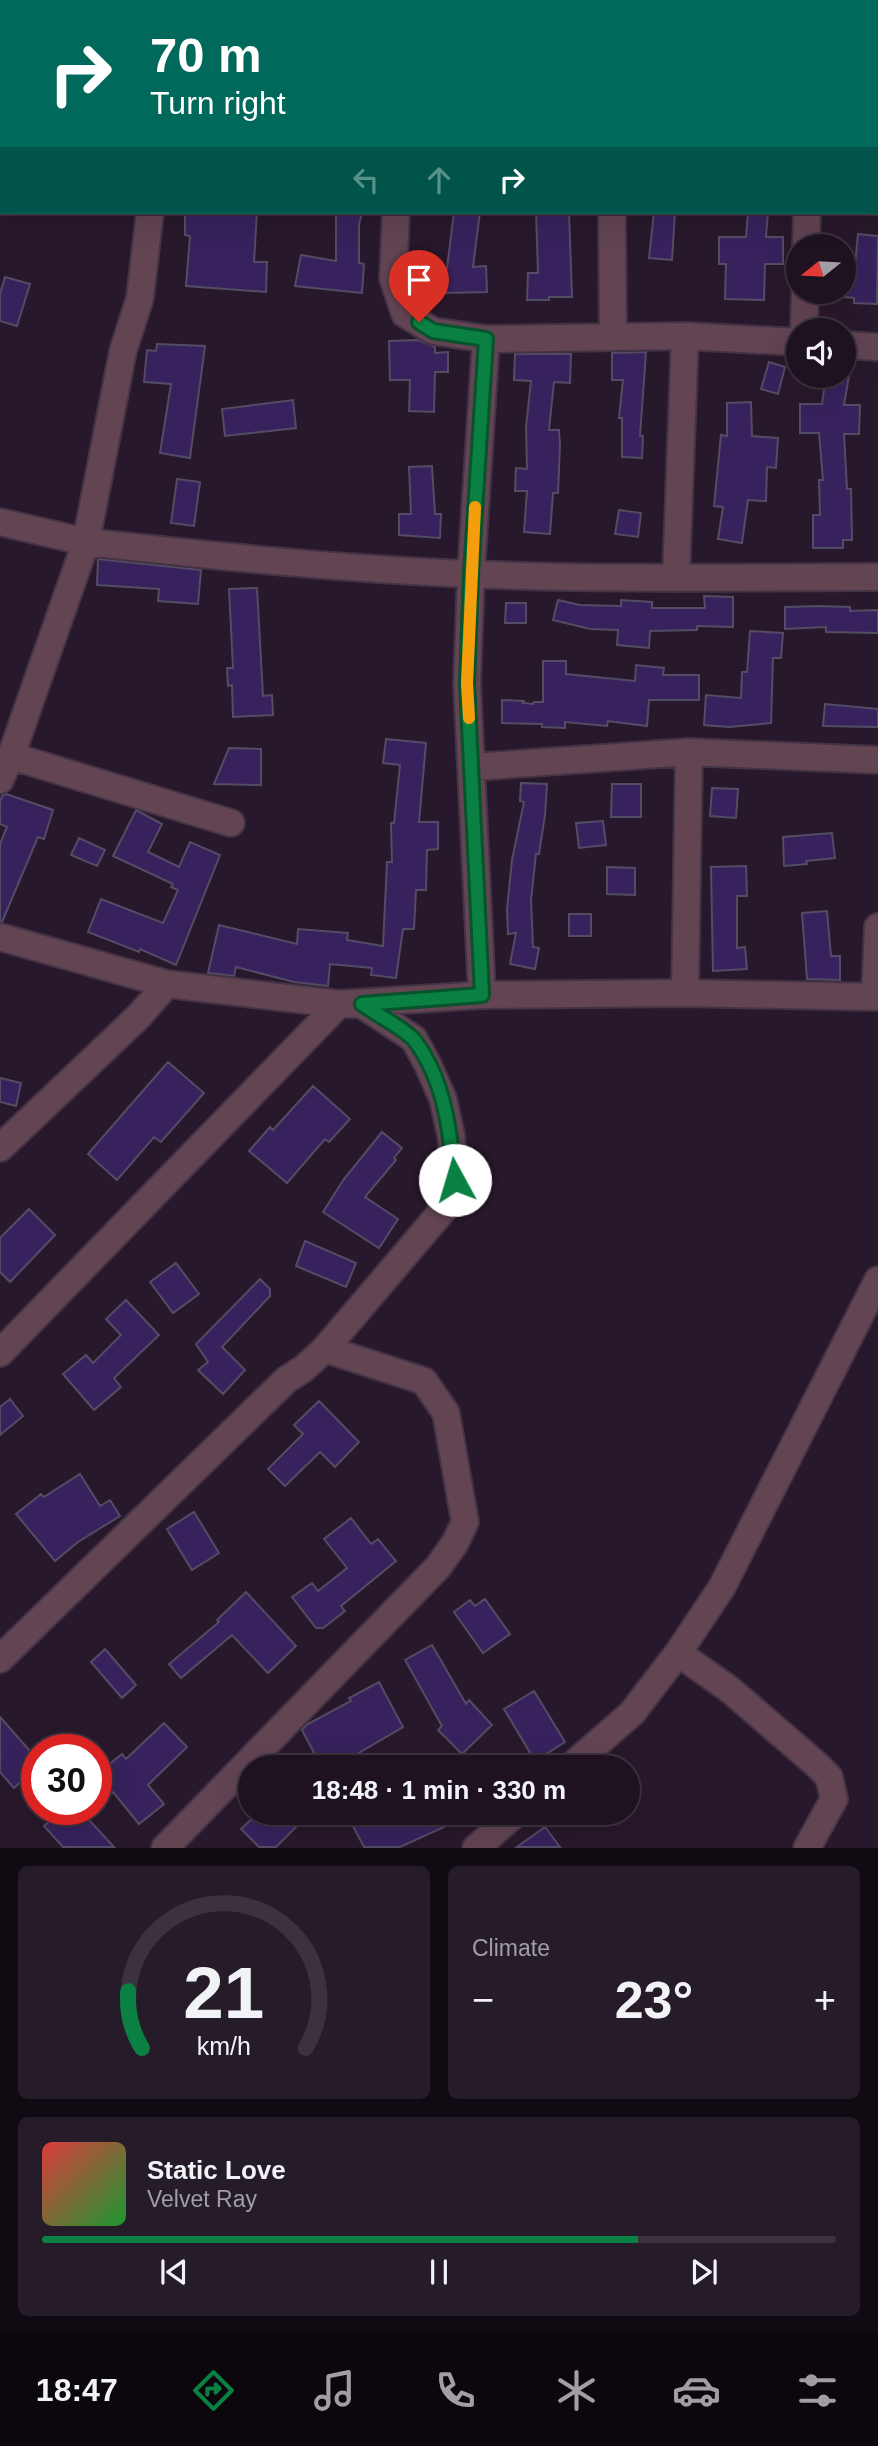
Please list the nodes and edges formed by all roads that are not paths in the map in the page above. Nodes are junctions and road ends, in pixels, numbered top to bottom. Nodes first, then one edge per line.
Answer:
1 (150, 214) edge
2 (396, 214) edge
3 (612, 214) edge
4 (807, 214) edge
5 (806, 234) edge
6 (685, 336) junction
7 (613, 337) junction
8 (486, 339) junction
9 (786, 341) edge
10 (856, 346) edge
11 (878, 347) edge
12 (0, 522) edge
13 (86, 542) junction
14 (471, 574) junction
15 (878, 577) edge
16 (676, 578) junction
17 (689, 752) junction
18 (11, 756) junction
19 (878, 760) edge
20 (473, 767) junction
21 (0, 780) edge
22 (231, 823) dead end
23 (878, 927) edge
24 (0, 937) edge
25 (167, 985) junction
26 (685, 993) junction
27 (482, 995) junction
28 (876, 997) edge
29 (350, 1004) junction
30 (0, 1148) edge
31 (878, 1280) edge
32 (326, 1349) junction
33 (0, 1353) edge
34 (678, 1654) junction
35 (0, 1659) edge
36 (584, 1755) edge
37 (502, 1825) edge
38 (165, 1847) edge
39 (476, 1847) edge
40 (807, 1847) edge

1 - 13 street
2 - 8 street
3 - 7 street
4 - 5 street
6 - 7 street
6 - 9 street
6 - 16 street
7 - 8 street
8 - 14 street
10 - 11 street
12 - 13 street
13 - 14 street
13 - 18 street
14 - 16 street
14 - 20 street
15 - 16 street
17 - 19 street
17 - 20 street
17 - 26 street
18 - 21 street
18 - 22 street
20 - 27 street
23 - 28 street
24 - 25 street
25 - 29 street
25 - 30 street
26 - 27 street
26 - 28 street
27 - 29 street
29 - 32 street
29 - 33 street
31 - 34 street
32 - 35 street
32 - 38 street
34 - 36 street
34 - 40 street
37 - 39 street

